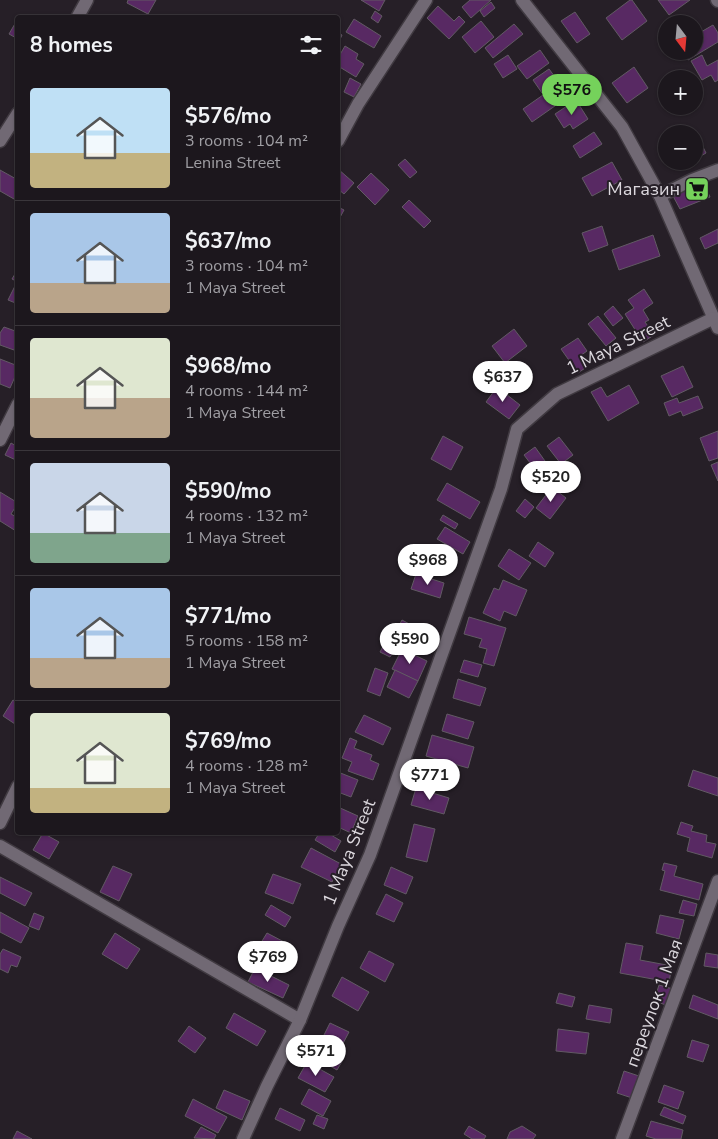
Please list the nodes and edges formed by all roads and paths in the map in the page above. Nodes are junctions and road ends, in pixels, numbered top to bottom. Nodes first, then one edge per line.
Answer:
1 (88, 0) edge
2 (426, 0) edge
3 (522, 0) edge
4 (79, 15) edge
5 (15, 118) edge
6 (340, 137) edge
7 (0, 141) edge
8 (718, 170) edge
9 (660, 196) junction
10 (716, 323) edge
11 (15, 410) edge
12 (0, 440) edge
13 (15, 792) edge
14 (1, 820) edge
15 (0, 846) edge
16 (718, 880) edge
17 (300, 1020) junction
18 (243, 1139) edge
19 (623, 1139) edge

1 - 4 street
2 - 6 street
3 - 9 street
5 - 7 street
8 - 9 street
9 - 10 street
10 - 17 street, 1 Maya Street
11 - 12 street
13 - 14 street
15 - 17 street
16 - 19 street, переулок 1 Мая
17 - 18 street, 1 Maya Street

